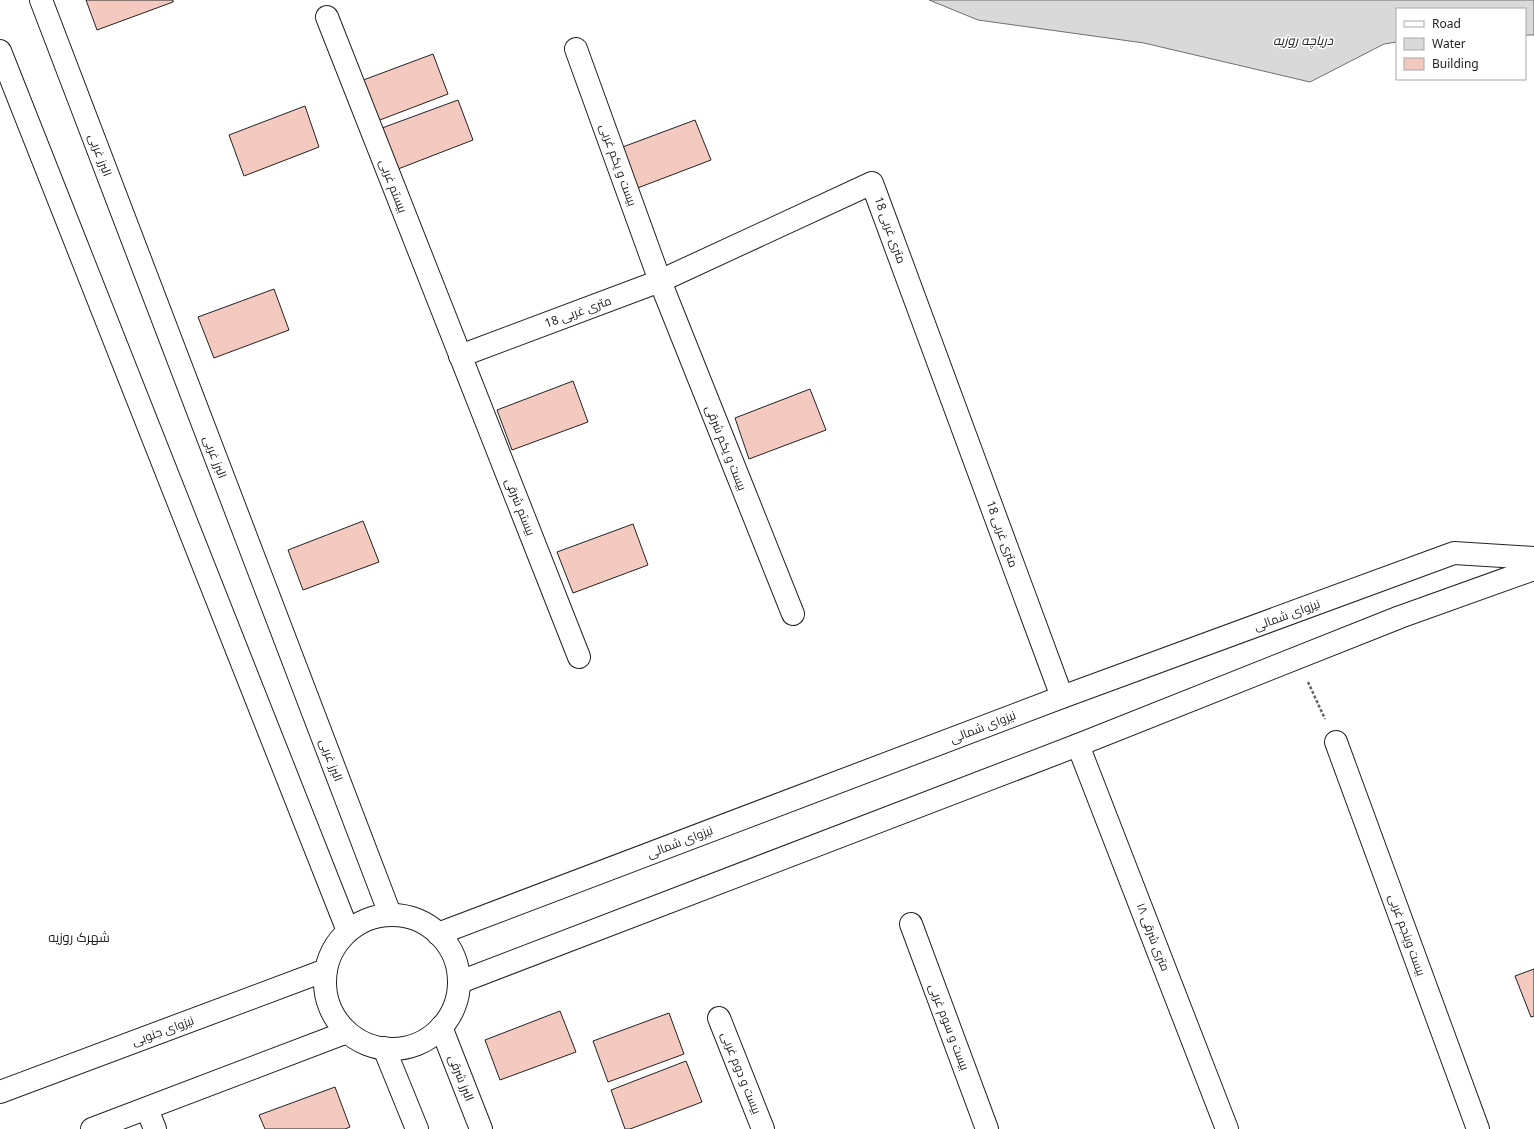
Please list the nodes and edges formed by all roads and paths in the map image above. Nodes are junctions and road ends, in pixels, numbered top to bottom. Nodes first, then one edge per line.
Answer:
1 (41, 0) edge
2 (327, 16) dead end
3 (576, 49) dead end
4 (0, 51) edge
5 (660, 281) junction
6 (460, 356) junction
7 (1534, 558) edge
8 (1534, 569) edge
9 (792, 614) dead end
10 (579, 657) dead end
11 (1297, 658) junction
12 (1062, 697) junction
13 (1336, 742) joint
14 (1078, 745) junction
15 (390, 914) junction
16 (910, 924) dead end
17 (348, 930) junction
18 (438, 934) junction
19 (326, 970) junction
20 (460, 982) junction
21 (719, 1018) dead end
22 (441, 1027) junction
23 (347, 1032) junction
24 (384, 1048) junction
25 (0, 1092) edge
26 (147, 1109) junction
27 (92, 1129) edge
28 (155, 1129) edge
29 (417, 1129) edge
30 (481, 1129) edge
31 (763, 1129) edge
32 (987, 1129) edge
33 (1227, 1129) edge
34 (1478, 1129) edge

1 - 15 street, البرز غربی
2 - 6 street, بیستم غربی
3 - 5 street, بیست و یکم غربی
4 - 17 street
5 - 6 street, 18 متری غربی
5 - 9 street, بیست و یکم شرقی
5 - 12 street, 18 متری غربی
6 - 10 street, بیستم شرقی
7 - 12 street, نیزوای شمالی
8 - 11 street
11 - 13 path
11 - 14 street
12 - 18 street, نیزوای شمالی
13 - 34 street, بیست وپنجم غربی
14 - 20 street
14 - 33 street, ۱۸ متری شرقی
15 - 17 street
15 - 18 street
16 - 32 street, بیست و سوم غربی
17 - 19 street
18 - 20 street
19 - 23 street
19 - 25 street, نیزوای جنوبی
20 - 22 street
21 - 31 street, بیست و دوم غربی
22 - 24 street
22 - 30 street, البرز شرقی
23 - 24 street
23 - 26 street
24 - 29 street
26 - 27 street
26 - 28 street

